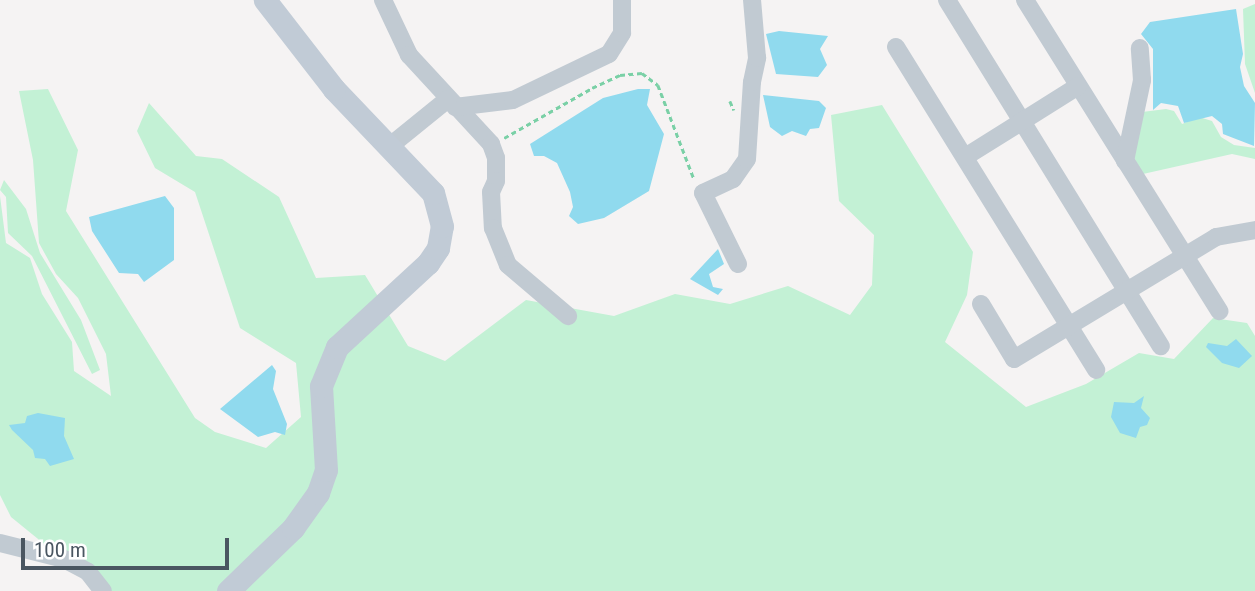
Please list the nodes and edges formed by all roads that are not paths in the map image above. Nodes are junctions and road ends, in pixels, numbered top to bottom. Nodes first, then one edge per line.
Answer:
1 (265, 0) edge
2 (383, 0) edge
3 (622, 0) edge
4 (752, 0) edge
5 (947, 0) edge
6 (1025, 0) edge
7 (896, 47) dead end
8 (1140, 48) dead end
9 (1078, 86) junction
10 (452, 103) junction
11 (1022, 121) junction
12 (390, 146) junction
13 (965, 157) junction
14 (1125, 161) junction
15 (1255, 230) edge
16 (1185, 256) junction
17 (738, 264) dead end
18 (1127, 291) junction
19 (981, 304) dead end
20 (1219, 312) dead end
21 (568, 316) dead end
22 (1069, 326) junction
23 (1161, 346) dead end
24 (1096, 370) dead end
25 (0, 543) edge
26 (103, 591) edge
27 (228, 591) edge

1 - 12 street
2 - 10 street
3 - 10 street
4 - 17 street
5 - 11 street
6 - 9 street
7 - 13 street
8 - 14 street
9 - 11 street
9 - 14 street
10 - 12 street
10 - 21 street
11 - 13 street
11 - 18 street
12 - 27 street
13 - 22 street
14 - 16 street
15 - 16 street
16 - 18 street
16 - 20 street
18 - 22 street
18 - 23 street
19 - 22 street
22 - 24 street
25 - 26 street

